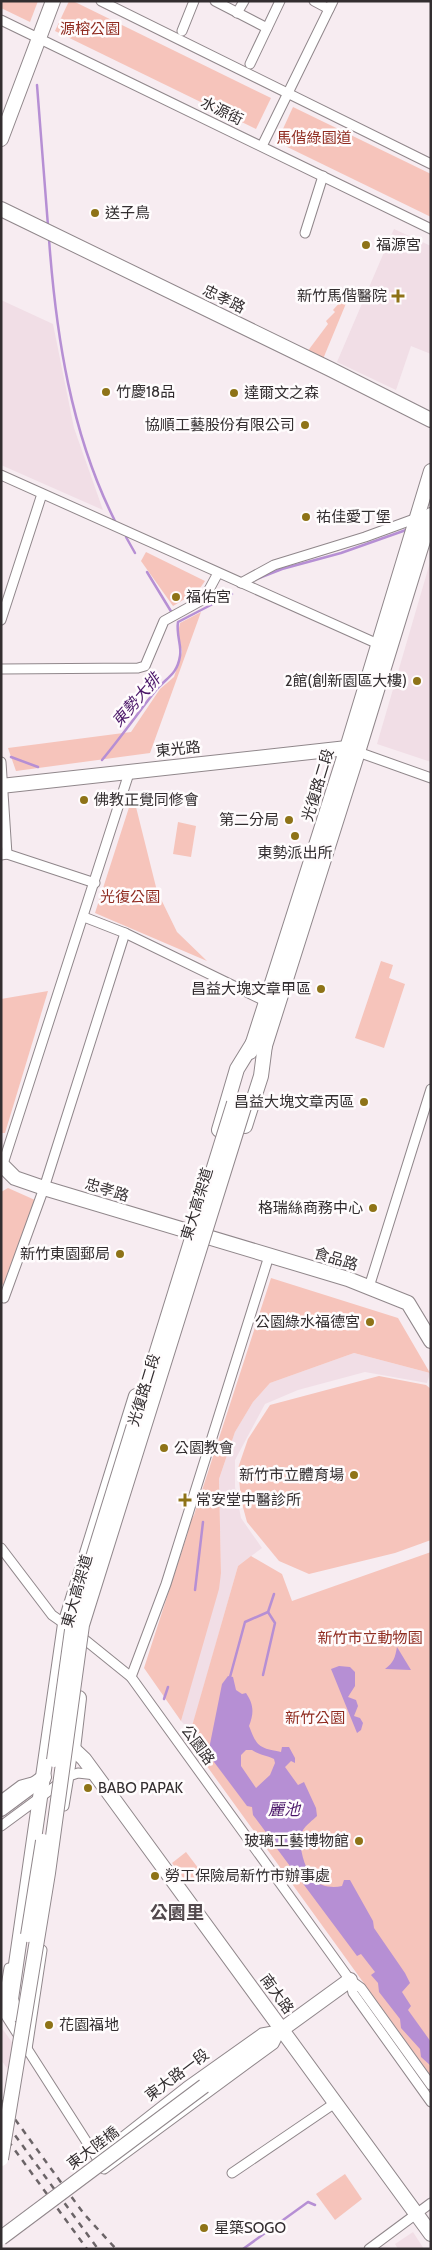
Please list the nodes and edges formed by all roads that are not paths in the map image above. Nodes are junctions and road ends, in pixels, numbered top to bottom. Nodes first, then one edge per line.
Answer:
1 (53, 1) edge
2 (101, 1) edge
3 (194, 1) edge
4 (215, 1) edge
5 (244, 1) edge
6 (280, 1) edge
7 (314, 1) edge
8 (331, 5) edge
9 (237, 13) junction
10 (1, 20) edge
11 (267, 28) junction
12 (182, 31) dead end
13 (39, 38) junction
14 (250, 64) dead end
15 (286, 94) junction
16 (1, 139) edge
17 (262, 146) junction
18 (431, 164) edge
19 (323, 176) junction
20 (1, 209) edge
21 (431, 229) edge
22 (304, 233) dead end
23 (431, 420) edge
24 (431, 471) edge
25 (1, 475) edge
26 (42, 494) junction
27 (431, 515) edge
28 (416, 518) junction
29 (418, 537) junction
30 (218, 573) junction
31 (241, 583) junction
32 (1, 620) edge
33 (378, 644) junction
34 (1, 670) edge
35 (353, 750) junction
36 (1, 762) edge
37 (130, 770) junction
38 (431, 778) edge
39 (2, 786) edge
40 (4, 855) edge
41 (95, 883) junction
42 (84, 917) junction
43 (124, 933) junction
44 (265, 1001) junction
45 (259, 1044) junction
46 (431, 1089) edge
47 (239, 1105) junction
48 (2, 1167) edge
49 (44, 1188) junction
50 (188, 1232) junction
51 (210, 1238) junction
52 (269, 1256) junction
53 (369, 1287) junction
54 (4, 1298) dead end
55 (431, 1341) edge
56 (107, 1545) junction
57 (1, 1548) edge
58 (65, 1624) junction
59 (85, 1640) junction
60 (131, 1677) junction
61 (50, 1725) junction
62 (73, 1749) junction
63 (96, 1775) junction
64 (68, 1776) junction
65 (42, 1779) junction
66 (39, 1798) junction
67 (1, 1800) edge
68 (64, 1803) junction
69 (1, 1810) edge
70 (1, 1826) edge
71 (350, 1980) junction
72 (6, 2011) edge
73 (282, 2029) junction
74 (27, 2049) junction
75 (431, 2085) edge
76 (204, 2086) joint
77 (1, 2099) edge
78 (335, 2102) junction
79 (431, 2102) edge
80 (97, 2157) junction
81 (1, 2159) edge
82 (232, 2173) dead end
83 (431, 2203) edge
84 (417, 2214) junction
85 (431, 2234) edge
86 (1, 2238) edge
87 (369, 2249) edge

1 - 13 main road
2 - 15 street
3 - 12 street
4 - 9 street
5 - 9 street
6 - 11 street
7 - 8 street
8 - 15 street
9 - 11 street
10 - 13 street, 水源街
11 - 14 street
13 - 16 main road
13 - 17 street, 水源街
15 - 17 street
15 - 18 street
17 - 19 street, 水源街
19 - 21 street, 水源街
19 - 22 street
20 - 23 main road, 忠孝路
24 - 28 main road
25 - 26 street
26 - 30 street
26 - 32 street
27 - 29 main road
28 - 29 main road
28 - 31 street
29 - 33 main road, 光復路二段
29 - 35 main road, 光復路二段
30 - 31 street
30 - 34 street
31 - 33 street
33 - 35 main road, 光復路二段
35 - 37 main road, 東光路
35 - 38 street
35 - 44 main road, 光復路二段
35 - 45 main road, 光復路二段
36 - 39 street
37 - 39 main road, 東光路
37 - 41 street
39 - 40 street
40 - 41 street
41 - 42 street
42 - 43 street
42 - 48 street
43 - 44 street
43 - 49 street
44 - 45 main road, 光復路二段
45 - 47 main road, 光復路二段
45 - 50 main road, 光復路二段
45 - 51 main road, 光復路二段
46 - 53 street
47 - 56 main road, 東大高架道, bridge
47 - 72 main road, 東大高架道, bridge
48 - 49 main road, 忠孝路
49 - 50 main road, 忠孝路
49 - 54 street
50 - 51 main road, 忠孝路
50 - 58 main road, 光復路二段
51 - 52 main road, 食品路
51 - 56 main road
51 - 59 main road, 光復路二段
52 - 53 main road, 食品路
52 - 60 street
53 - 55 main road, 食品路
56 - 81 main road, 東大高架道, bridge
57 - 58 street, 公園路
58 - 59 street, 公園路
58 - 61 main road, 光復路二段
59 - 60 street, 公園路
59 - 62 main road, 光復路二段
60 - 71 street, 公園路
61 - 62 main road
61 - 65 main road, 光復路二段
62 - 63 main road, 南大路
62 - 64 street, 光復路二段
62 - 65 main road
63 - 64 street
63 - 73 main road, 南大路
64 - 66 street
64 - 68 street, 光復路二段
65 - 66 main road, 光復路二段
65 - 67 street
65 - 69 main road
66 - 68 street
66 - 70 street
66 - 72 main road, 光復路二段
68 - 74 street, 光復路二段
71 - 73 main road, 東大路一段
71 - 75 street, 公園路
71 - 79 street, 公園路
72 - 74 street
72 - 77 main road, 東大高架道
73 - 76 main road, 東大路一段
73 - 78 main road, 南大路
73 - 80 street, 東大路一段
73 - 80 street, 東大路一段
74 - 80 street
76 - 86 main road, 東大陸橋, bridge
78 - 82 street
78 - 84 main road, 南大路
83 - 84 street
84 - 85 main road, 南大路
84 - 87 street

